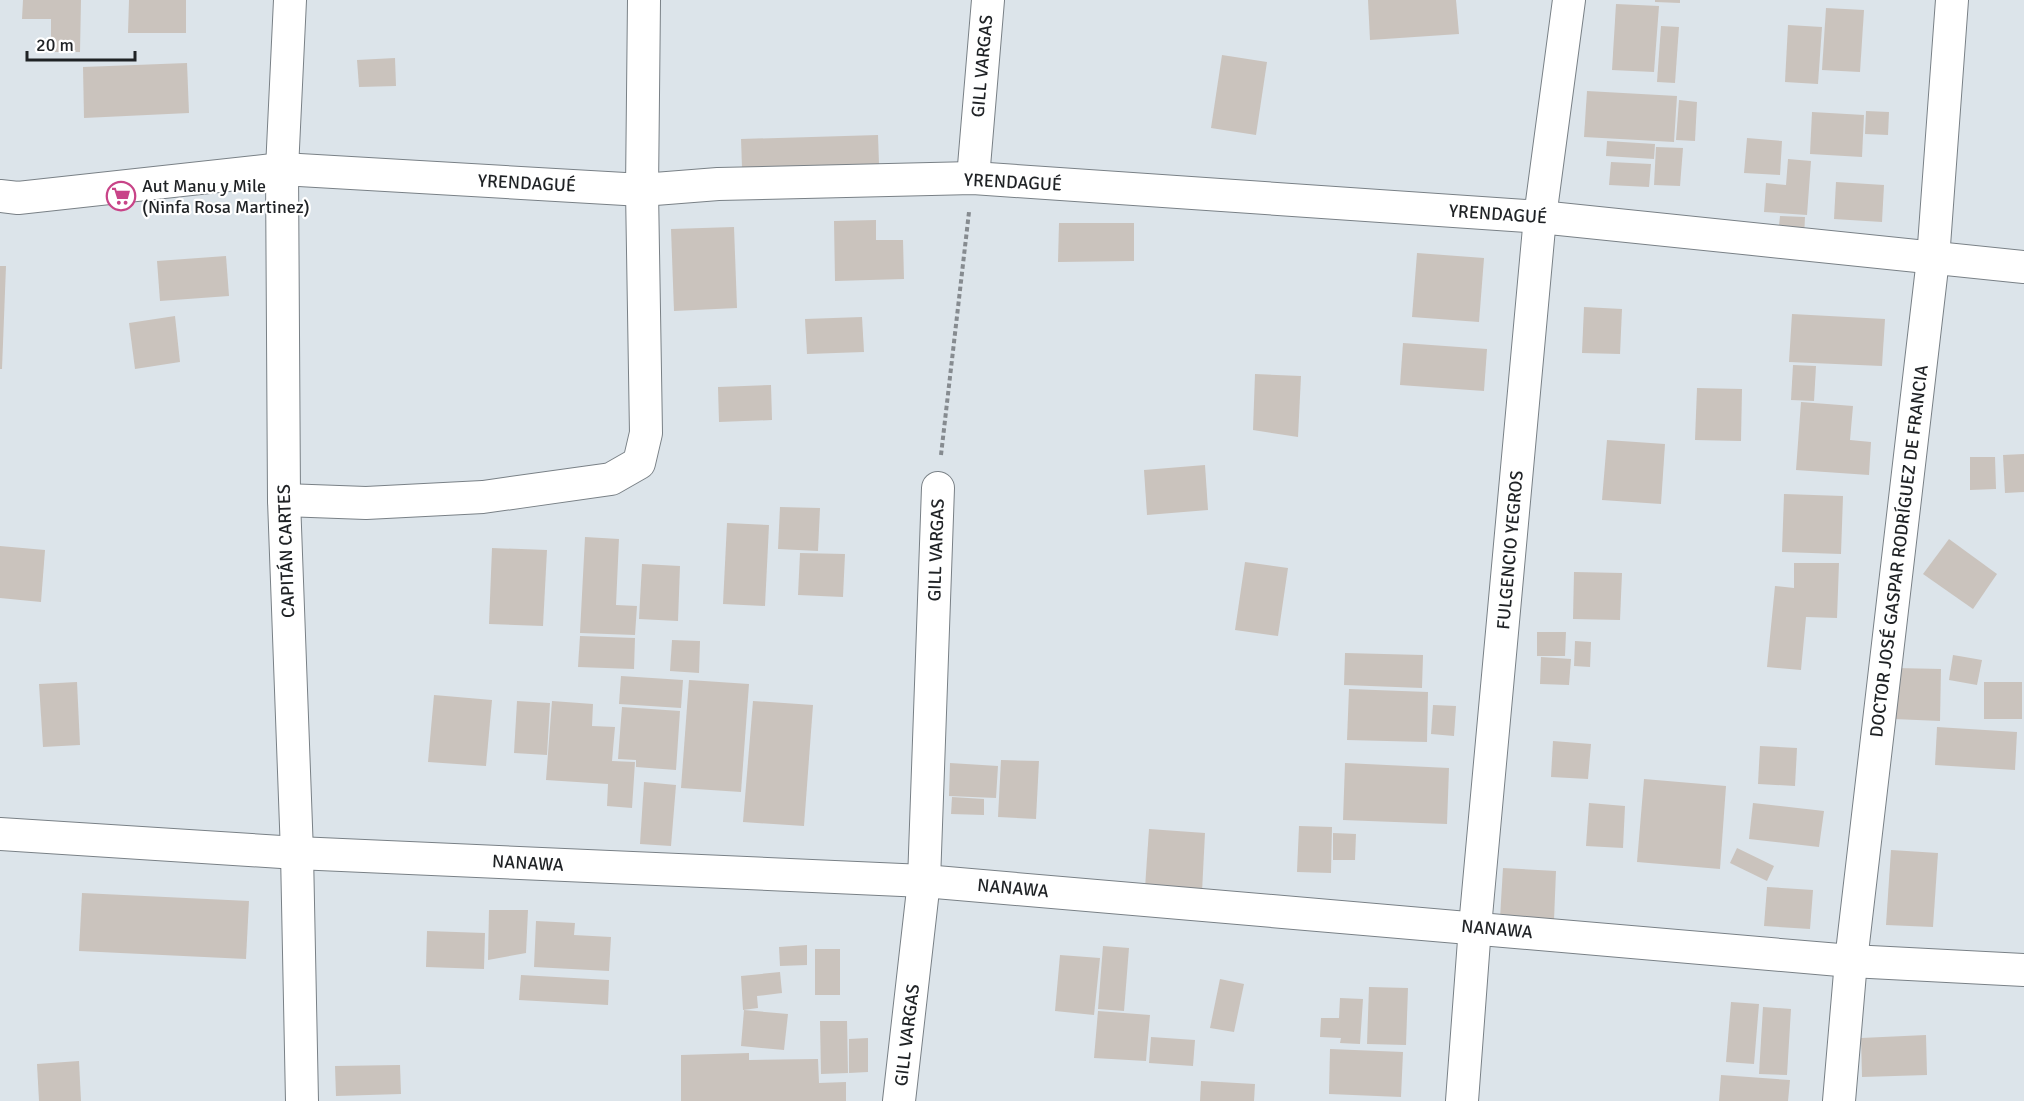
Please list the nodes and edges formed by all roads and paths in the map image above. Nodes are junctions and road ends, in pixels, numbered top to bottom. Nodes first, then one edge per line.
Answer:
1 (290, 0) edge
2 (644, 0) edge
3 (988, 0) edge
4 (1569, 0) edge
5 (1952, 0) edge
6 (282, 170) junction
7 (973, 178) junction
8 (642, 190) junction
9 (0, 196) edge
10 (1540, 217) junction
11 (1934, 259) junction
12 (2024, 267) edge
13 (938, 488) joint
14 (284, 500) junction
15 (0, 834) edge
16 (297, 853) junction
17 (924, 880) junction
18 (1475, 927) junction
19 (1851, 961) junction
20 (2024, 970) edge
21 (302, 1101) edge
22 (899, 1101) edge
23 (1462, 1101) edge
24 (1839, 1101) edge

1 - 6 street, CAPITÁN CARTES
2 - 8 street
3 - 7 street, GILL VARGAS
4 - 10 street, FULGENCIO YEGROS
5 - 11 street, DOCTOR JOSÉ GASPAR RODRÍGUEZ DE FRANCIA
6 - 8 street, YRENDAGUÉ
6 - 9 street, YRENDAGUÉ
6 - 14 street, CAPITÁN CARTES
7 - 8 street, YRENDAGUÉ
7 - 10 street, YRENDAGUÉ
7 - 13 path, GILL VARGAS
8 - 14 street
10 - 11 street, YRENDAGUÉ
10 - 18 street, FULGENCIO YEGROS
11 - 12 street, YRENDAGUÉ
11 - 19 street, DOCTOR JOSÉ GASPAR RODRÍGUEZ DE FRANCIA
13 - 17 street, GILL VARGAS
14 - 16 street, CAPITÁN CARTES
15 - 16 street, NANAWA
16 - 17 street, NANAWA
16 - 21 street, CAPITÁN CARTES
17 - 18 street, NANAWA
17 - 22 street, GILL VARGAS
18 - 19 street, NANAWA
18 - 23 street, FULGENCIO YEGROS
19 - 20 street, NANAWA
19 - 24 street, DOCTOR JOSÉ GASPAR RODRÍGUEZ DE FRANCIA

